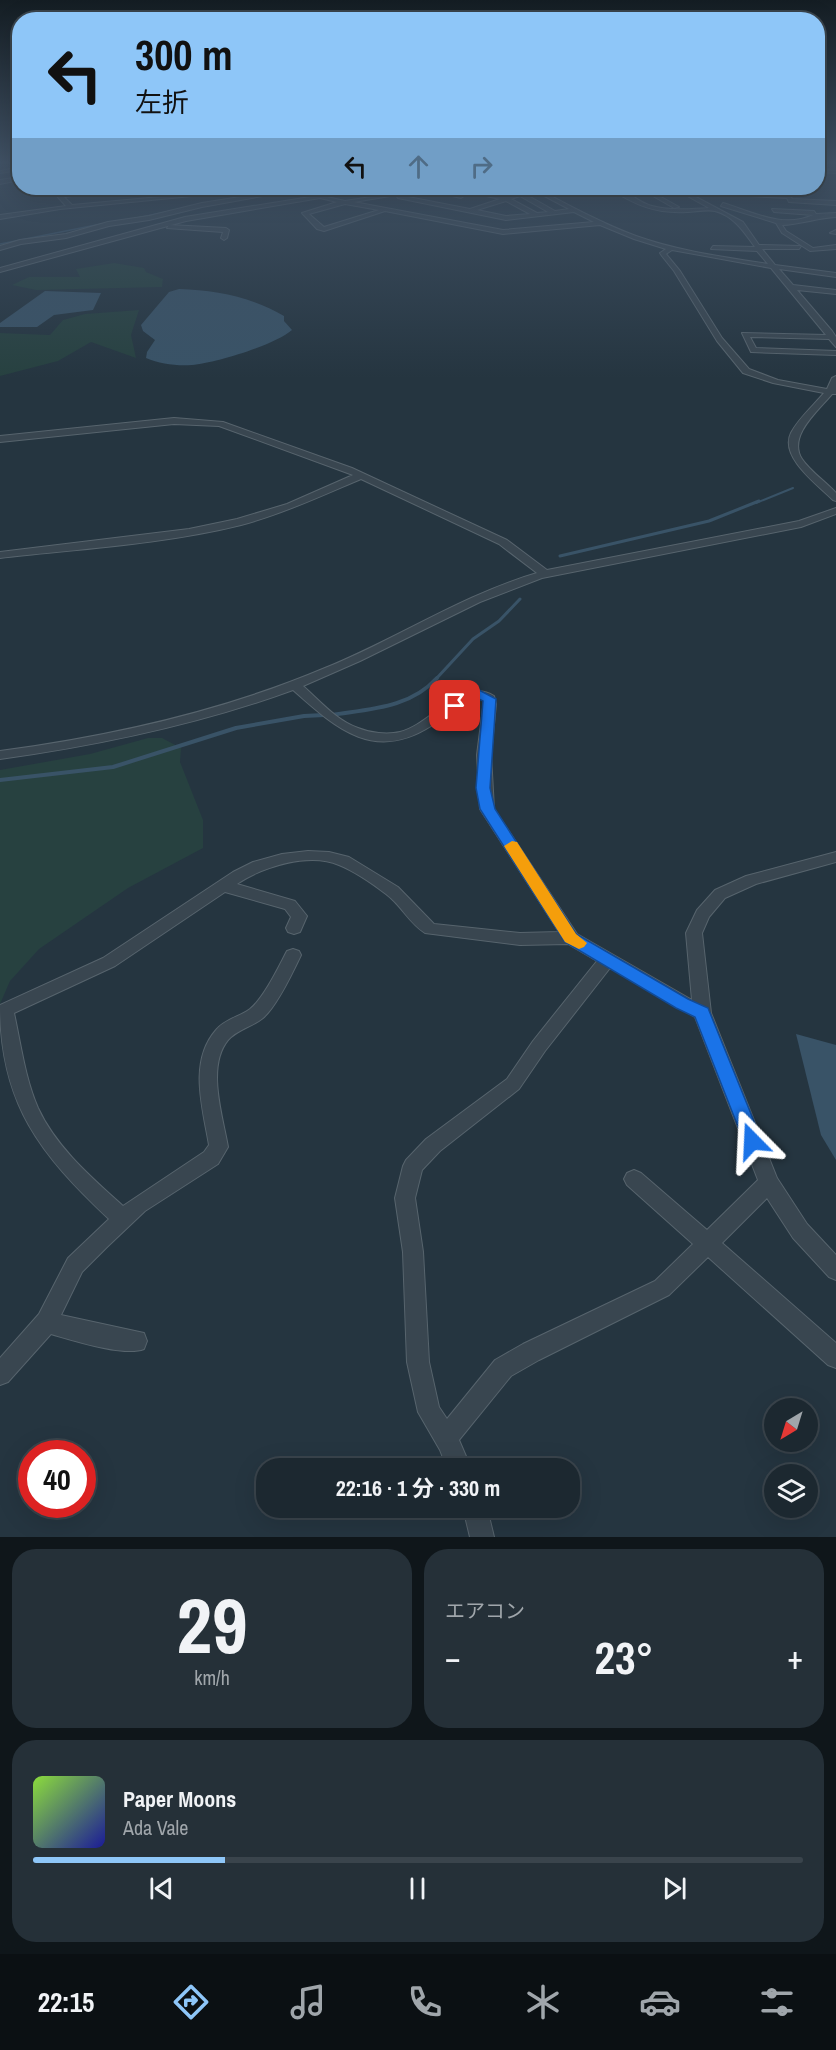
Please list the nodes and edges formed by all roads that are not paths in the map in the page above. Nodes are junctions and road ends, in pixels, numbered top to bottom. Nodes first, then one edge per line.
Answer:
1 (41, 235) edge
2 (69, 235) edge
3 (125, 235) edge
4 (225, 235) edge
5 (628, 235) edge
6 (749, 235) edge
7 (788, 235) edge
8 (11, 237) dead end
9 (224, 238) dead end
10 (23, 239) junction
11 (0, 243) edge
12 (799, 247) dead end
13 (836, 247) edge
14 (0, 248) edge
15 (671, 248) junction
16 (699, 248) dead end
17 (758, 248) junction
18 (773, 265) junction
19 (0, 270) edge
20 (835, 275) edge
21 (792, 287) junction
22 (835, 291) edge
23 (833, 336) edge
24 (836, 353) edge
25 (836, 378) edge
26 (833, 392) edge
27 (0, 439) edge
28 (360, 476) junction
29 (836, 498) edge
30 (836, 511) edge
31 (0, 555) edge
32 (546, 575) junction
33 (294, 686) junction
34 (0, 755) edge
35 (836, 856) edge
36 (224, 886) junction
37 (294, 928) dead end
38 (571, 938) junction
39 (293, 956) dead end
40 (607, 960) junction
41 (2, 1011) edge
42 (702, 1012) junction
43 (634, 1179) dead end
44 (769, 1183) junction
45 (123, 1219) junction
46 (708, 1243) junction
47 (836, 1270) edge
48 (47, 1322) junction
49 (136, 1341) dead end
50 (836, 1357) edge
51 (0, 1374) edge
52 (446, 1439) junction
53 (455, 1458) edge
54 (477, 1518) edge
55 (482, 1537) edge

1 - 10 street
2 - 10 street
3 - 19 street
4 - 9 street
5 - 15 street
6 - 17 street
7 - 13 street
8 - 10 street
10 - 11 street
10 - 14 street
12 - 17 street
15 - 18 street
15 - 26 street
16 - 17 street
17 - 18 street
18 - 20 street
18 - 21 street
21 - 22 street
21 - 23 street
23 - 24 street
25 - 26 street
26 - 29 street
27 - 28 street
28 - 31 street
28 - 32 street
30 - 32 street
32 - 33 street
33 - 34 street
33 - 38 street
35 - 42 street
36 - 37 street
36 - 38 street
36 - 41 street
38 - 40 street
39 - 45 street
40 - 42 street
40 - 52 street
41 - 45 street
42 - 44 street
43 - 46 street
44 - 46 street
44 - 47 street
45 - 48 street
46 - 50 street
46 - 52 street
48 - 49 street
48 - 51 street
52 - 53 street
54 - 55 street

